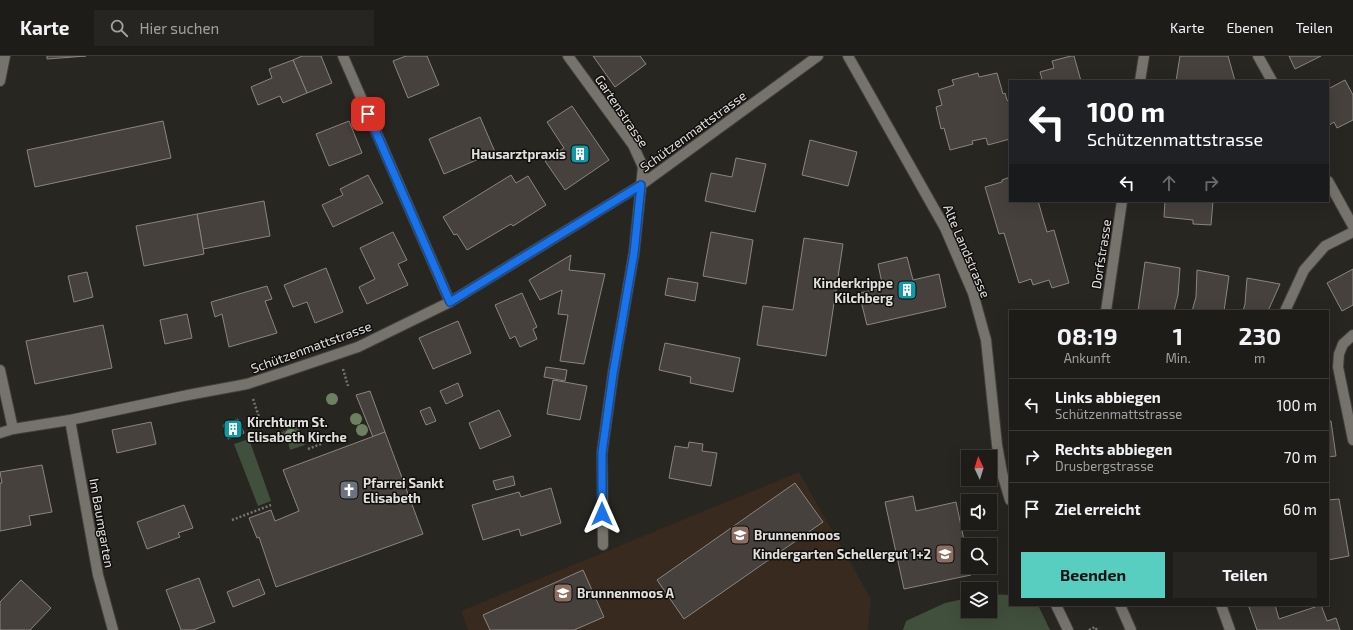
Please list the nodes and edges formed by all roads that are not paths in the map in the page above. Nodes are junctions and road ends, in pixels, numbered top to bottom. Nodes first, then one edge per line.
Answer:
1 (5, 56) edge
2 (343, 56) edge
3 (568, 56) edge
4 (818, 56) edge
5 (848, 56) edge
6 (1144, 56) edge
7 (1258, 56) edge
8 (1140, 80) edge
9 (1271, 80) edge
10 (0, 82) edge
11 (1329, 183) edge
12 (641, 185) junction
13 (1122, 202) edge
14 (1353, 226) edge
15 (1353, 232) edge
16 (450, 302) junction
17 (1106, 310) edge
18 (1285, 310) edge
19 (1353, 335) edge
20 (0, 370) edge
21 (70, 420) junction
22 (13, 429) junction
23 (0, 433) edge
24 (1353, 440) edge
25 (1009, 497) edge
26 (603, 545) dead end
27 (1056, 606) edge
28 (1120, 606) edge
29 (1221, 606) edge
30 (113, 630) edge
31 (1068, 630) edge
32 (1130, 630) edge
33 (1230, 630) edge

1 - 10 street
2 - 16 street
3 - 12 street, Gartenstrasse
4 - 12 street, Schützenmattstrasse
5 - 25 street, Alte Landstrasse
6 - 8 street
7 - 9 street
11 - 14 street
12 - 16 street, Schützenmattstrasse
12 - 26 street, Gartenstrasse
13 - 17 street, Dorfstrasse
15 - 18 street
16 - 21 street, Schützenmattstrasse
19 - 24 street
20 - 22 street
21 - 22 street, Schützenmattstrasse
21 - 30 street, Im Baumgarten
22 - 23 street, Schützenmattstrasse
27 - 31 street
28 - 32 street
29 - 33 street

